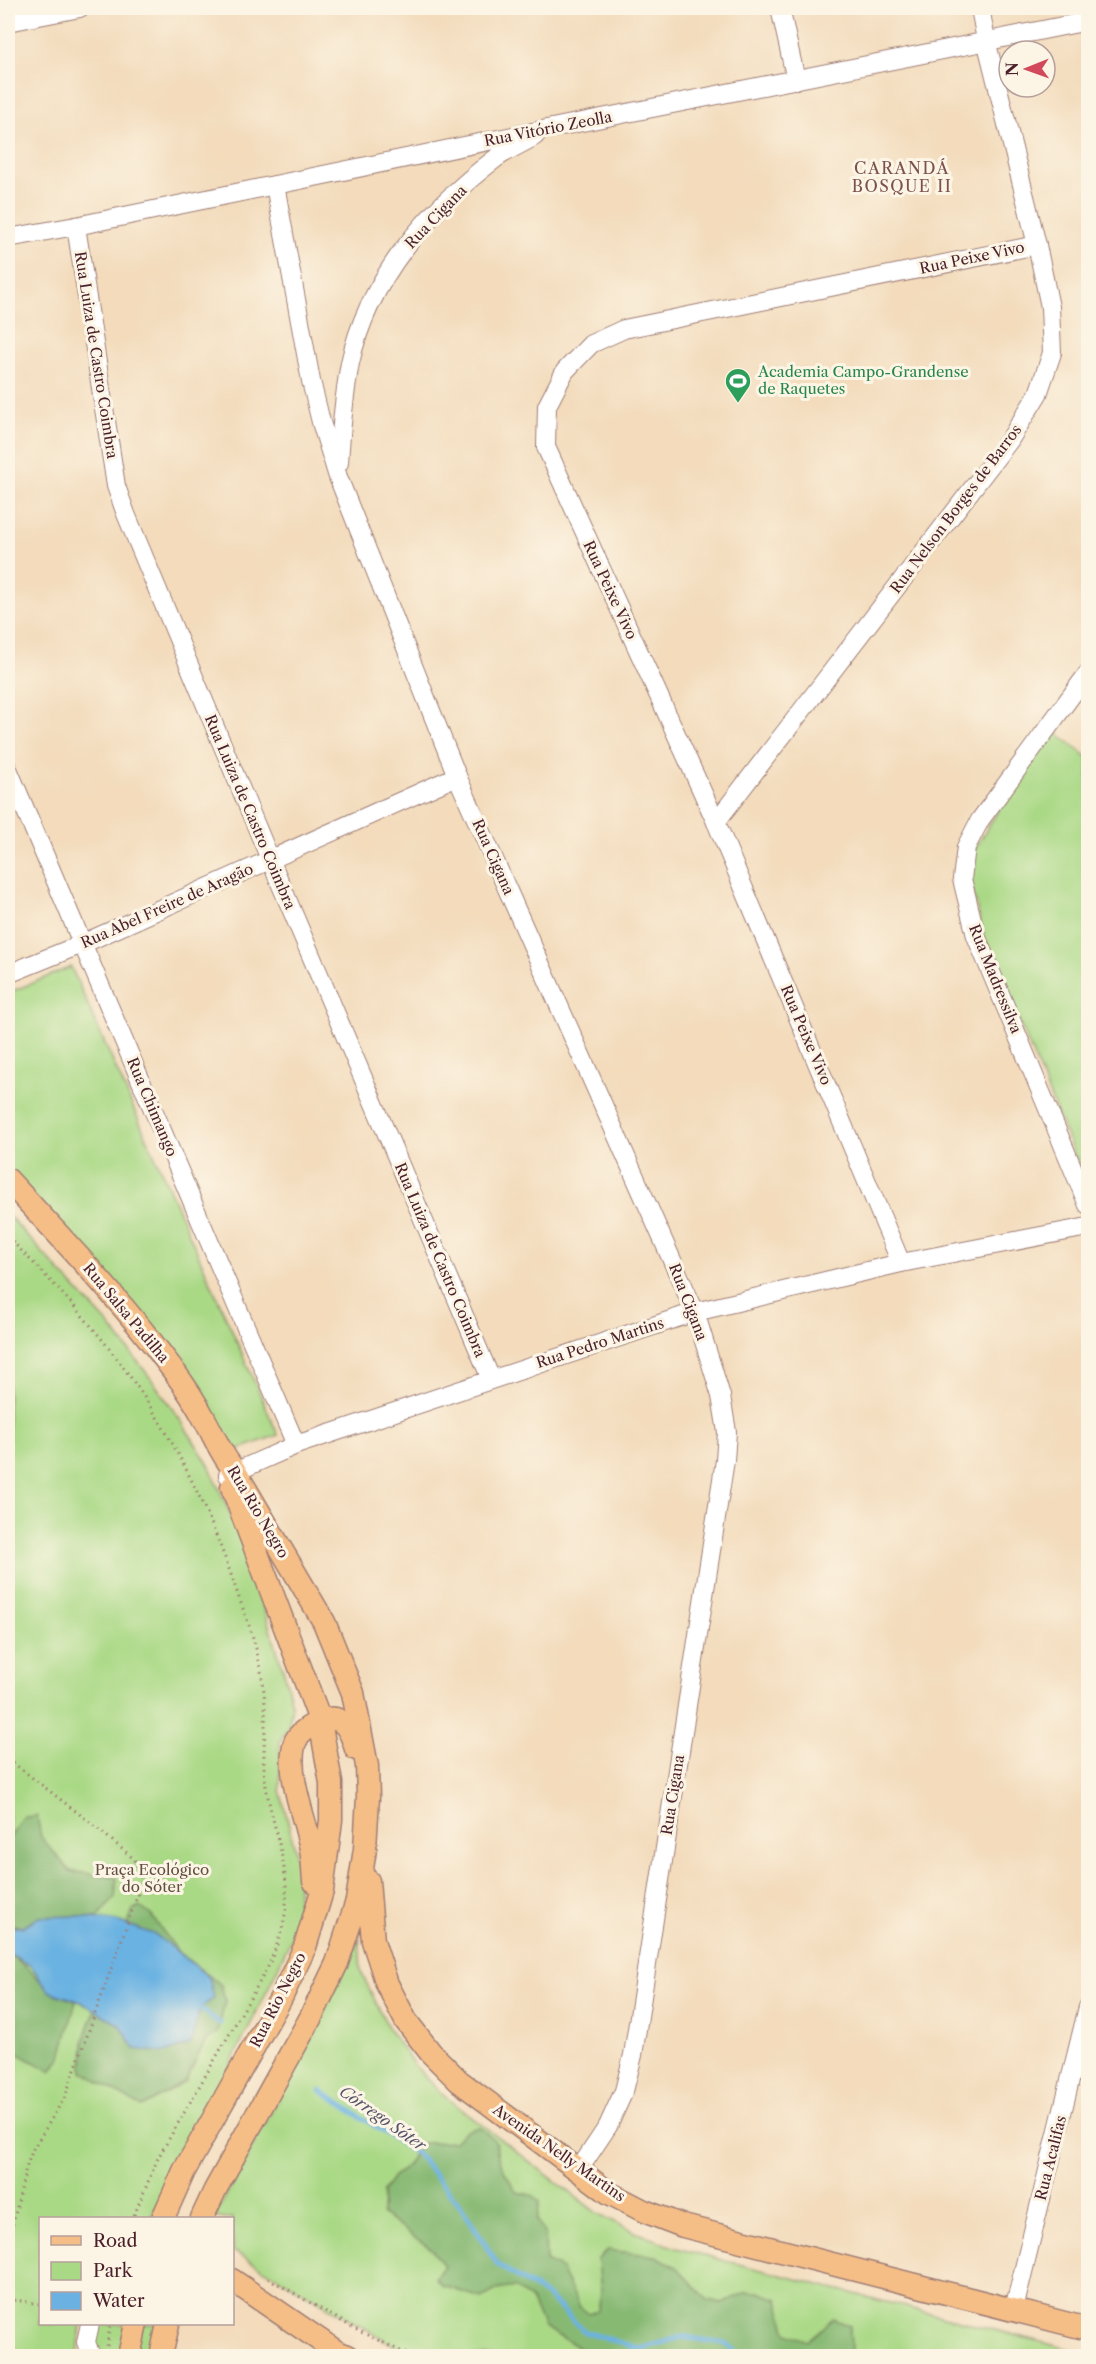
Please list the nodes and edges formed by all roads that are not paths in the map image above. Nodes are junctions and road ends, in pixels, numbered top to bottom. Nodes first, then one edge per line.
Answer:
1 (80, 8) edge
2 (780, 8) edge
3 (980, 8) edge
4 (1089, 21) edge
5 (8, 22) edge
6 (986, 40) junction
7 (796, 80) junction
8 (547, 129) junction
9 (275, 185) junction
10 (76, 226) junction
11 (8, 238) edge
12 (1037, 245) junction
13 (338, 477) junction
14 (1089, 673) edge
15 (8, 769) edge
16 (457, 776) junction
17 (716, 822) junction
18 (270, 859) junction
19 (82, 944) junction
20 (8, 974) edge
21 (8, 1180) edge
22 (1089, 1204) edge
23 (1089, 1227) edge
24 (902, 1263) junction
25 (695, 1312) junction
26 (491, 1379) junction
27 (296, 1445) junction
28 (230, 1469) junction
29 (320, 1720) junction
30 (368, 1797) junction
31 (365, 1849) junction
32 (314, 1923) junction
33 (1089, 2007) edge
34 (578, 2171) junction
35 (163, 2217) edge
36 (202, 2217) edge
37 (234, 2281) edge
38 (1014, 2309) junction
39 (90, 2325) edge
40 (135, 2325) edge
41 (168, 2325) edge
42 (1089, 2328) edge
43 (91, 2356) edge
44 (129, 2356) edge
45 (161, 2356) edge
46 (347, 2356) edge

1 - 5 street
2 - 7 street
3 - 6 street, Rua Nelson Borges de Barros
4 - 6 street, Rua Vitório Zeolla
6 - 7 street, Rua Vitório Zeolla
6 - 12 street, Rua Nelson Borges de Barros
7 - 8 street, Rua Vitório Zeolla
8 - 9 street, Rua Vitório Zeolla
8 - 13 street, Rua Cigana
9 - 10 street, Rua Vitório Zeolla
9 - 13 street, Rua Cigana
10 - 11 street, Rua Vitório Zeolla
10 - 18 street, Rua Luiza de Castro Coimbra
12 - 17 street, Rua Nelson Borges de Barros
12 - 17 street, Rua Peixe Vivo
13 - 16 street, Rua Cigana
14 - 22 street, Rua Madressilva
15 - 19 street, Rua Chimango
16 - 18 street, Rua Abel Freire de Aragão
16 - 25 street, Rua Cigana
17 - 24 street, Rua Peixe Vivo
18 - 19 street, Rua Abel Freire de Aragão
18 - 26 street, Rua Luiza de Castro Coimbra
19 - 20 street, Rua Abel Freire de Aragão
19 - 27 street, Rua Chimango
21 - 28 main road, Rua Salsa Padilha
23 - 24 street, Rua Pedro Martins
24 - 25 street, Rua Pedro Martins
25 - 26 street, Rua Pedro Martins
25 - 34 street, Rua Cigana
26 - 27 street, Rua Pedro Martins
27 - 28 street, Rua Pedro Martins
28 - 29 main road, Rua Rio Negro
28 - 30 main road, Rua Rio Negro
29 - 30 main road
29 - 32 main road, Rua Rio Negro
29 - 32 main road
30 - 31 main road, Rua Rio Negro
31 - 34 main road, Avenida Nelly Martins
31 - 36 main road, Rua Rio Negro
32 - 35 main road, Rua Rio Negro
33 - 38 street, Rua Acalifas
34 - 38 main road, Avenida Nelly Martins
37 - 46 main road
38 - 42 main road, Avenida Nelly Martins
39 - 43 street
40 - 44 main road
41 - 45 main road

